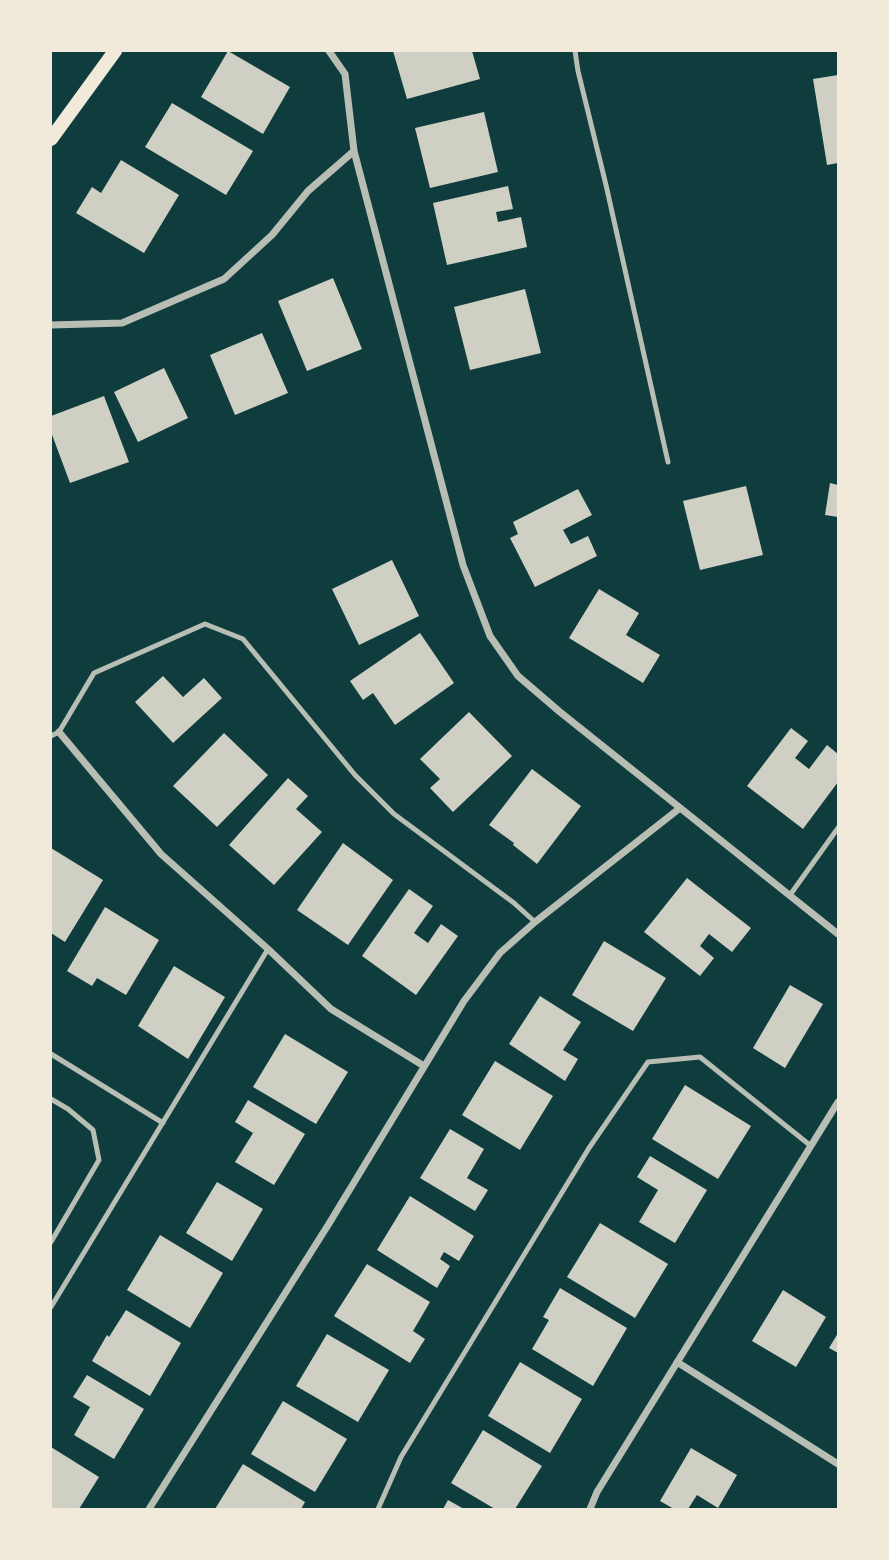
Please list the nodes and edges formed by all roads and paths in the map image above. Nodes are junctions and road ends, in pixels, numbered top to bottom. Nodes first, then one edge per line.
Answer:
1 (115, 51) edge
2 (328, 51) edge
3 (575, 51) edge
4 (51, 139) edge
5 (354, 151) junction
6 (51, 326) edge
7 (668, 462) dead end
8 (59, 733) junction
9 (51, 736) edge
10 (680, 808) junction
11 (838, 828) edge
12 (790, 895) junction
13 (535, 922) junction
14 (838, 934) edge
15 (268, 949) junction
16 (51, 1054) edge
17 (424, 1066) junction
18 (51, 1099) edge
19 (838, 1102) edge
20 (163, 1123) junction
21 (811, 1146) junction
22 (51, 1242) edge
23 (51, 1307) edge
24 (677, 1362) junction
25 (838, 1464) edge
26 (149, 1509) edge
27 (378, 1509) edge
28 (590, 1509) edge

1 - 4 main road
2 - 5 street
3 - 7 lane
5 - 6 street
5 - 10 street
8 - 9 lane
8 - 13 lane
8 - 15 street
10 - 12 street
10 - 13 street
11 - 12 lane
12 - 14 street
13 - 17 street
15 - 17 street
15 - 20 lane
16 - 20 lane
17 - 26 street
18 - 22 lane
19 - 21 street
20 - 23 lane
21 - 24 street
21 - 27 lane
24 - 25 street
24 - 28 street

